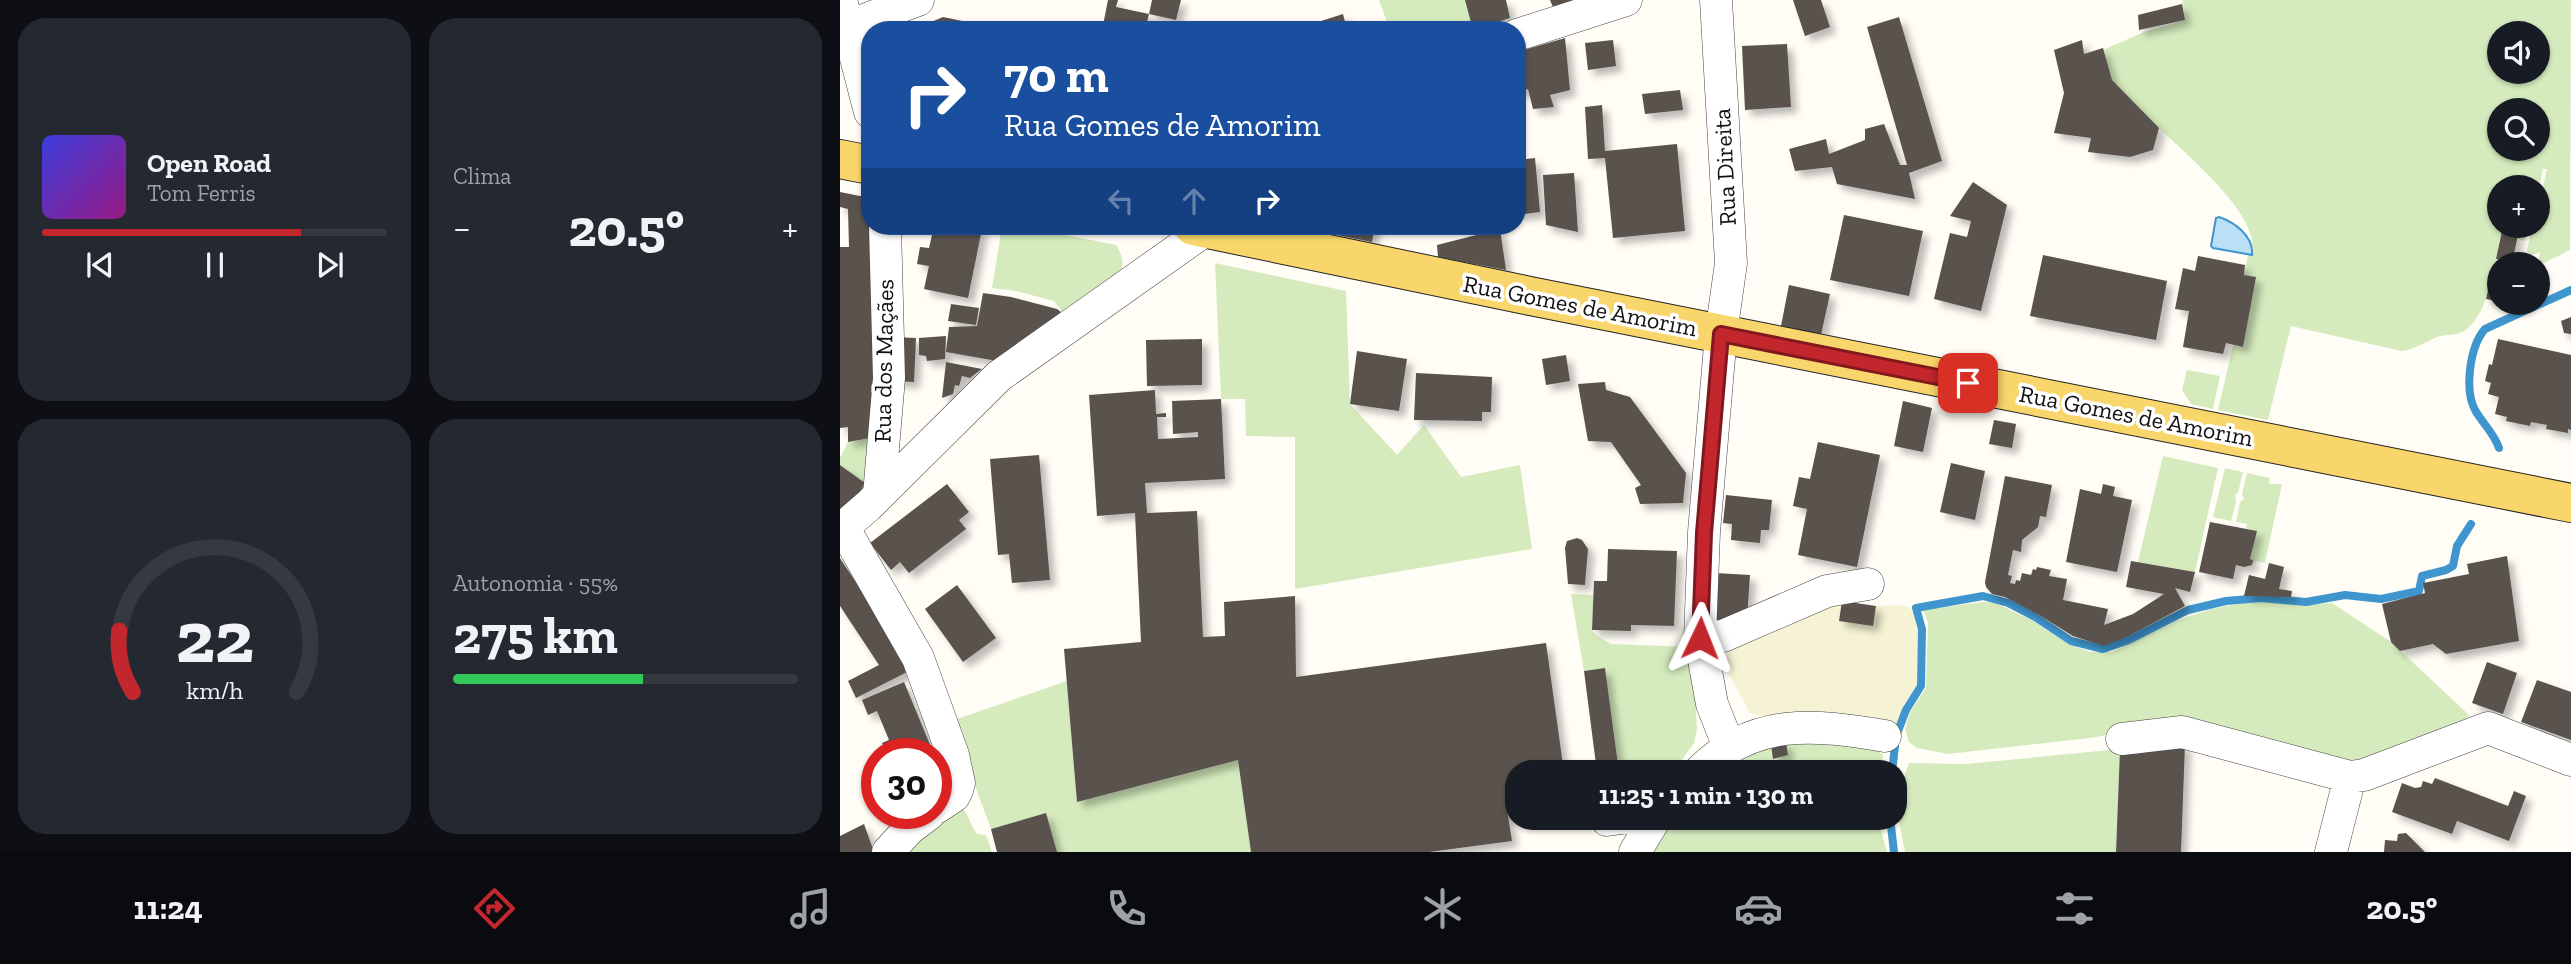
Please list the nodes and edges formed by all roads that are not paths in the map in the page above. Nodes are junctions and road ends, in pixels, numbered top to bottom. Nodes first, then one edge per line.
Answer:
1 (918, 0) edge
2 (1626, 0) edge
3 (1716, 0) edge
4 (845, 13) edge
5 (1526, 32) edge
6 (861, 76) edge
7 (840, 159) edge
8 (861, 163) edge
9 (886, 235) edge
10 (1193, 235) edge
11 (1243, 235) edge
12 (1721, 334) junction
13 (879, 495) junction
14 (2571, 503) edge
15 (842, 528) edge
16 (1868, 584) dead end
17 (1700, 638) junction
18 (1885, 736) dead end
19 (947, 738) edge
20 (2122, 739) dead end
21 (1729, 747) junction
22 (952, 752) edge
23 (1713, 760) edge
24 (2571, 760) edge
25 (2350, 776) junction
26 (952, 797) edge
27 (909, 829) edge
28 (1648, 830) edge
29 (888, 852) edge
30 (1635, 852) edge
31 (2331, 852) edge

1 - 4 street
2 - 5 street
3 - 12 street, Rua Direita
4 - 6 street
7 - 8 main road
9 - 13 street, Rua dos Maçães
10 - 13 street, Rua Gomes de Amorim
11 - 12 main road, Rua Gomes de Amorim
12 - 14 main road, Rua Gomes de Amorim
12 - 17 street, Rua Direita
13 - 15 street, Rua Gomes de Amorim
15 - 19 street
16 - 17 street
17 - 21 street, Rua Direita
18 - 21 street
20 - 25 street
21 - 23 street
22 - 26 street
24 - 25 street
25 - 31 street
27 - 29 street
28 - 30 street

